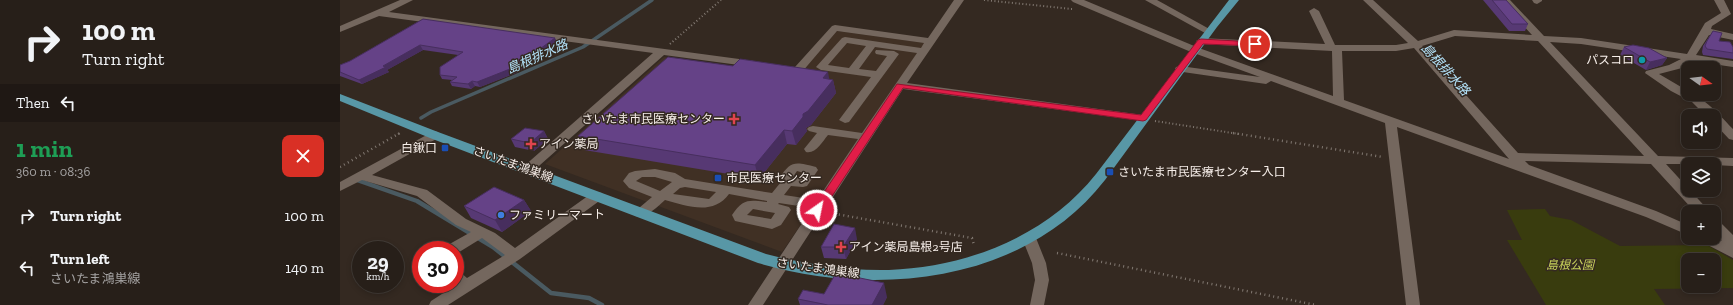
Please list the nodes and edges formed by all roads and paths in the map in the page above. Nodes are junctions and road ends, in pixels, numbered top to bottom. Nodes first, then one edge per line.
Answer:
1 (408, 0) edge
2 (720, 0) edge
3 (959, 0) edge
4 (984, 0) edge
5 (1150, 0) edge
6 (1234, 0) edge
7 (1368, 0) edge
8 (1504, 0) edge
9 (1719, 0) edge
10 (1074, 4) edge
11 (1314, 11) dead end
12 (378, 12) junction
13 (340, 29) edge
14 (1208, 31) junction
15 (1706, 31) junction
16 (1733, 37) edge
17 (1541, 38) junction
18 (931, 41) junction
19 (1412, 45) junction
20 (1198, 46) junction
21 (869, 47) junction
22 (1334, 48) junction
23 (662, 51) junction
24 (924, 51) junction
25 (1691, 57) junction
26 (1733, 64) edge
27 (1180, 69) junction
28 (852, 71) junction
29 (879, 75) junction
30 (1281, 82) junction
31 (900, 85) junction
32 (340, 97) edge
33 (1339, 102) junction
34 (1706, 109) edge
35 (1143, 118) junction
36 (845, 120) dead end
37 (1391, 121) junction
38 (1721, 123) edge
39 (404, 131) dead end
40 (434, 135) junction
41 (1733, 136) edge
42 (866, 137) junction
43 (810, 150) dead end
44 (1514, 157) junction
45 (1396, 159) junction
46 (1655, 160) junction
47 (1733, 162) edge
48 (340, 167) edge
49 (1525, 169) junction
50 (527, 170) junction
51 (360, 176) junction
52 (788, 181) dead end
53 (682, 183) junction
54 (340, 187) edge
55 (726, 189) junction
56 (597, 196) junction
57 (662, 196) junction
58 (773, 202) junction
59 (1697, 205) edge
60 (819, 208) junction
61 (640, 213) junction
62 (1681, 227) edge
63 (1721, 231) edge
64 (482, 232) junction
65 (1029, 238) junction
66 (464, 242) edge
67 (1733, 244) edge
68 (974, 245) dead end
69 (1719, 245) edge
70 (1057, 253) dead end
71 (1733, 253) edge
72 (515, 255) junction
73 (782, 264) junction
74 (466, 286) joint
75 (436, 305) edge
76 (755, 305) edge
77 (1036, 305) edge
78 (1316, 305) edge
79 (1413, 305) edge

1 - 12 street
2 - 23 path
3 - 18 street
4 - 10 path
5 - 14 street
6 - 14 main road, さいたま鴻巣線
7 - 19 street
8 - 17 street
9 - 15 street
10 - 20 street
11 - 22 street
12 - 13 street
12 - 23 street
14 - 20 main road, さいたま鴻巣線
15 - 16 street
15 - 25 street
17 - 19 street
17 - 25 street
17 - 46 street
18 - 23 street
18 - 24 street
19 - 22 street
19 - 44 street
20 - 22 street
20 - 27 main road, さいたま鴻巣線
20 - 30 street
21 - 24 street
21 - 28 street
21 - 28 street
21 - 29 street
22 - 33 street
23 - 50 street
24 - 31 street
25 - 26 street
25 - 34 street
27 - 30 street
27 - 35 main road, さいたま鴻巣線
28 - 29 street
29 - 36 street
30 - 33 street
31 - 35 street
31 - 42 street
32 - 40 main road, さいたま鴻巣線
33 - 37 street
35 - 45 path
35 - 65 main road, さいたま鴻巣線
37 - 45 street
37 - 49 street
38 - 41 street
39 - 48 path
40 - 50 main road, さいたま鴻巣線
40 - 51 street
42 - 43 street
42 - 60 street
44 - 46 street
44 - 49 street
45 - 79 street
46 - 47 street
46 - 59 street
49 - 62 street
50 - 56 main road, さいたま鴻巣線
51 - 54 street
51 - 64 street
52 - 58 street
53 - 55 street
53 - 57 street
53 - 57 street
55 - 57 street
55 - 58 street
56 - 61 main road, さいたま鴻巣線
56 - 72 street
57 - 61 street
58 - 60 street
60 - 68 path
60 - 73 street
61 - 73 main road, さいたま鴻巣線
63 - 67 street
64 - 66 street
64 - 72 street
65 - 73 main road, さいたま鴻巣線
65 - 77 street
69 - 71 street
70 - 78 path
72 - 74 street
73 - 76 street
74 - 75 street

